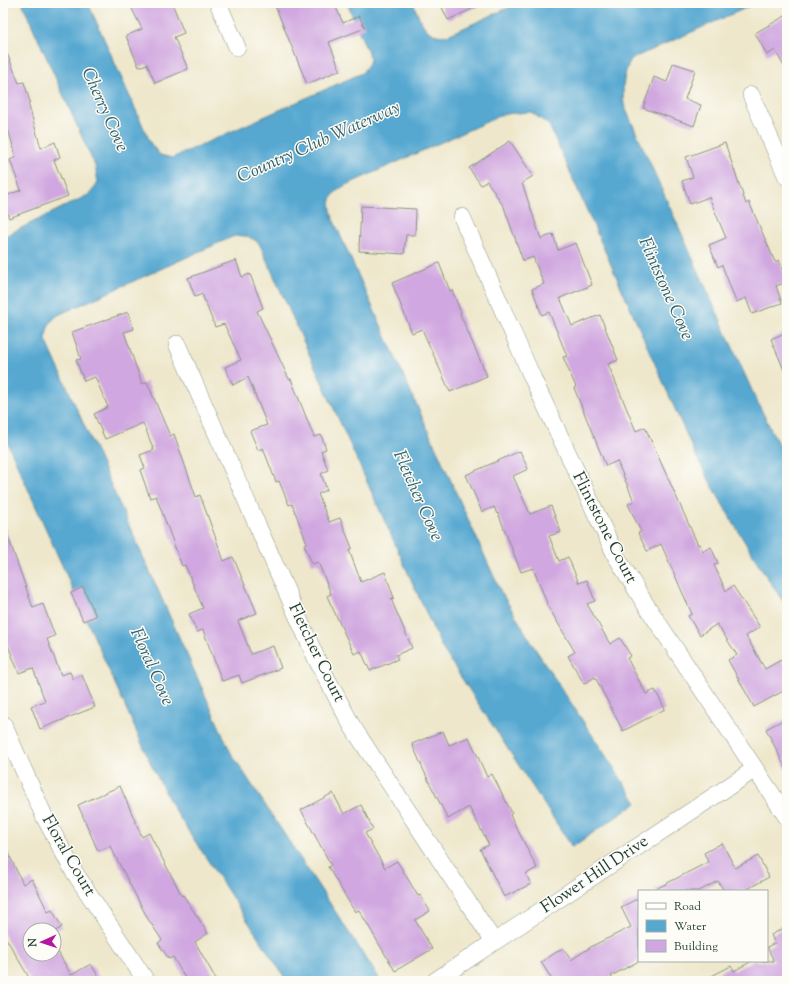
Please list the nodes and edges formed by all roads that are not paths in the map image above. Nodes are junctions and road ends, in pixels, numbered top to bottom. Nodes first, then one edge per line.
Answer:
1 (218, 3) edge
2 (237, 46) dead end
3 (751, 95) dead end
4 (787, 177) edge
5 (462, 217) dead end
6 (177, 344) dead end
7 (3, 724) edge
8 (755, 769) junction
9 (787, 817) edge
10 (494, 942) junction
11 (146, 981) edge
12 (435, 981) edge

1 - 2 street
3 - 4 street
5 - 8 street, Flintstone Court
6 - 10 street, Fletcher Court
7 - 11 street, Floral Court
8 - 9 street, Flintstone Court
8 - 10 street, Flower Hill Drive
10 - 12 street, Flower Hill Drive

